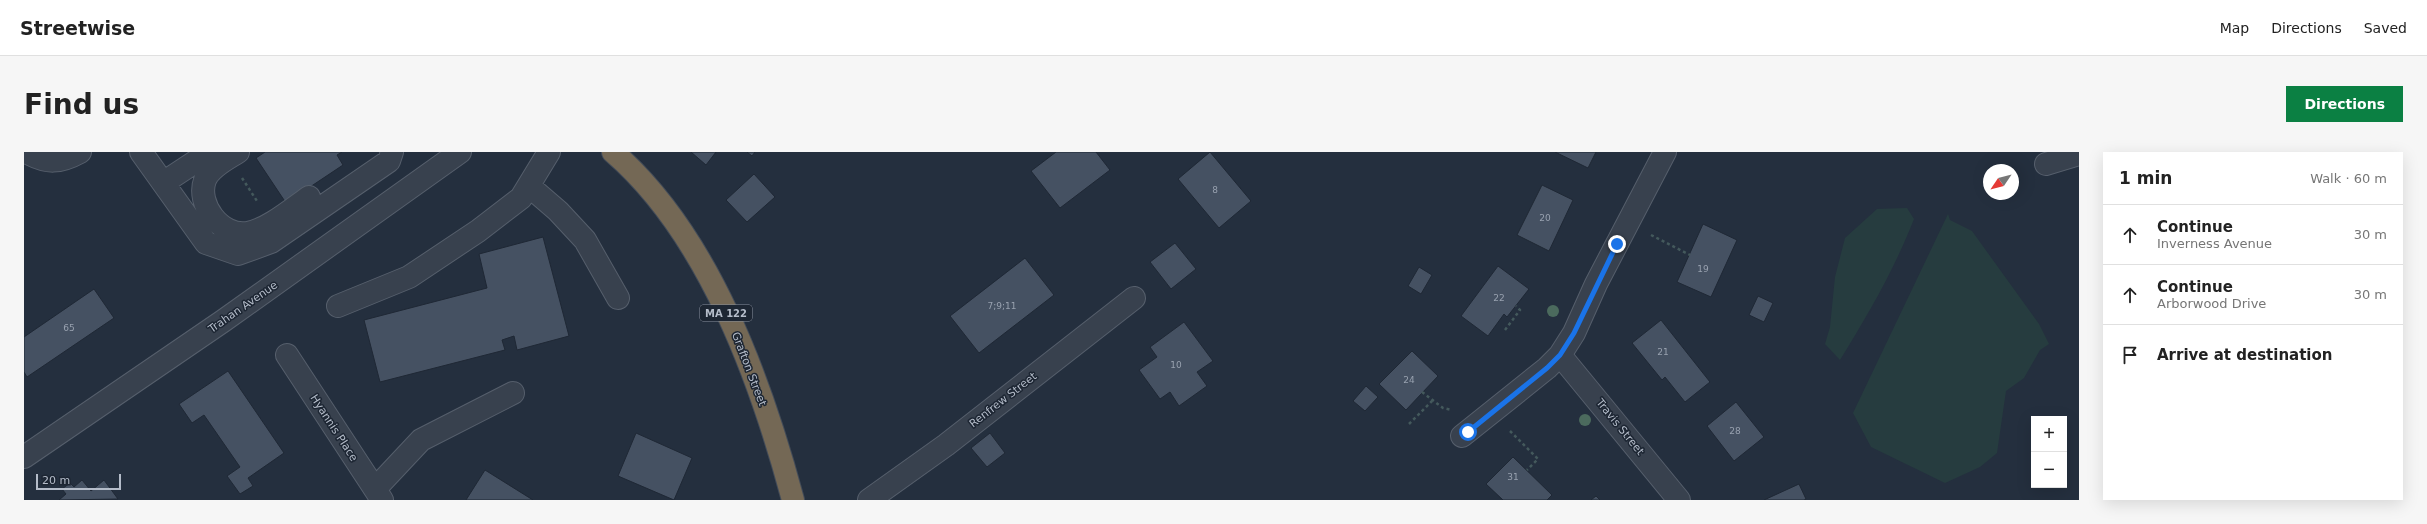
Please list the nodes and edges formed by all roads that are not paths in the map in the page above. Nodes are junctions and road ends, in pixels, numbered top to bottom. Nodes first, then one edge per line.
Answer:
1 (26, 152) edge
2 (80, 152) edge
3 (141, 152) edge
4 (210, 152) edge
5 (376, 152) edge
6 (392, 152) edge
7 (460, 152) edge
8 (549, 152) edge
9 (613, 152) edge
10 (1665, 152) edge
11 (2079, 154) edge
12 (238, 163) edge
13 (2046, 164) dead end
14 (163, 182) junction
15 (529, 186) junction
16 (618, 298) dead end
17 (1134, 298) dead end
18 (338, 306) dead end
19 (287, 355) dead end
20 (1560, 355) junction
21 (513, 393) dead end
22 (1462, 436) dead end
23 (24, 457) edge
24 (378, 495) edge
25 (793, 500) edge
26 (869, 500) edge
27 (1679, 500) edge

1 - 2 street
3 - 14 street
4 - 14 street
5 - 12 street
6 - 14 street
7 - 23 street, Trahan Avenue
8 - 15 street
9 - 25 highway, Grafton Street / MA 122
10 - 20 street
11 - 13 street
15 - 16 street
15 - 18 street
17 - 26 street, Renfrew Street
19 - 24 street, Hyannis Place
20 - 22 street
20 - 27 street, Travis Street
21 - 24 street

